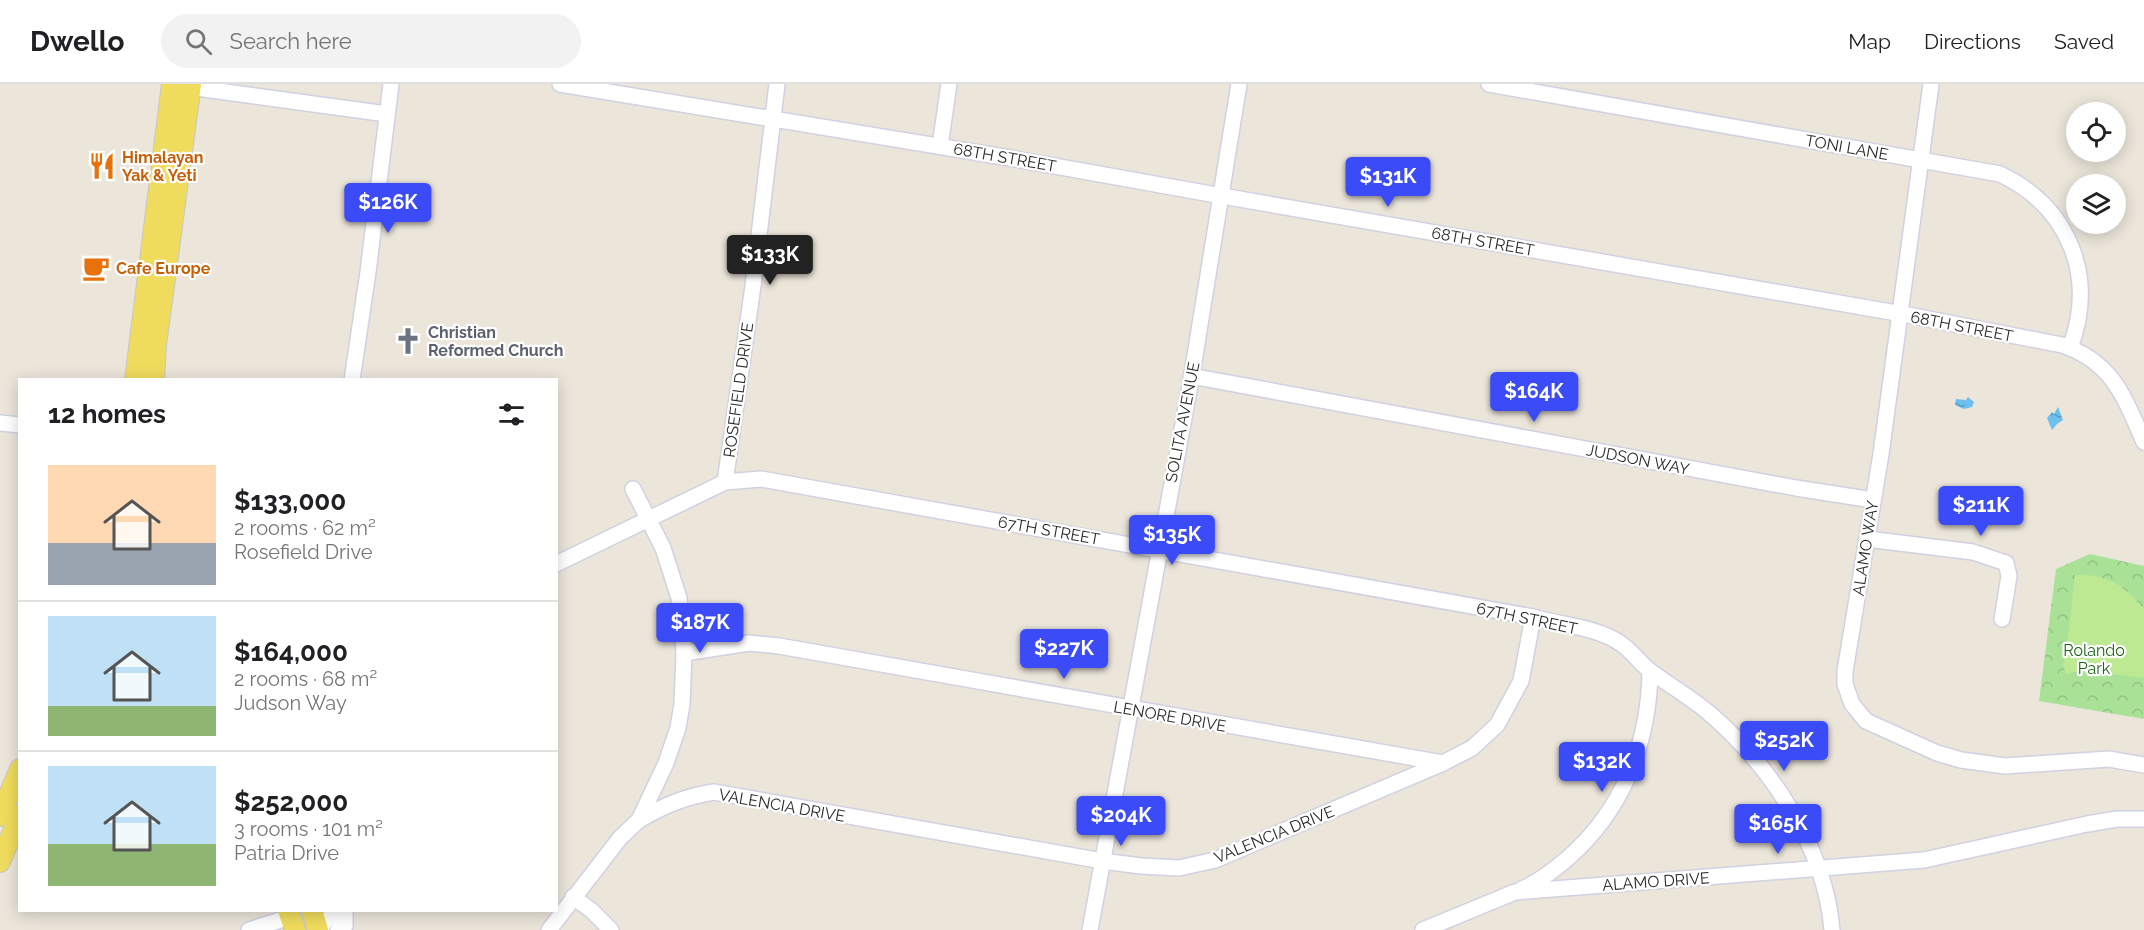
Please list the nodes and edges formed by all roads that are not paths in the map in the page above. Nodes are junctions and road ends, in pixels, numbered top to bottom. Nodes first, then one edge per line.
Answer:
1 (166, 84) edge
2 (391, 84) edge
3 (560, 84) edge
4 (777, 84) edge
5 (949, 84) edge
6 (1239, 84) edge
7 (1488, 84) edge
8 (1931, 84) edge
9 (181, 85) edge
10 (387, 114) junction
11 (772, 118) junction
12 (940, 146) junction
13 (1920, 160) junction
14 (1222, 196) junction
15 (1899, 314) junction
16 (2070, 348) junction
17 (1191, 376) junction
18 (135, 378) edge
19 (154, 378) edge
20 (352, 378) edge
21 (0, 423) edge
22 (18, 425) edge
23 (2144, 442) edge
24 (725, 482) junction
25 (633, 489) dead end
26 (1873, 500) junction
27 (648, 519) junction
28 (1867, 539) junction
29 (1158, 550) junction
30 (558, 563) edge
31 (1533, 617) junction
32 (2002, 619) dead end
33 (684, 653) junction
34 (1650, 671) junction
35 (1130, 709) junction
36 (1443, 763) junction
37 (2144, 765) edge
38 (18, 774) edge
39 (0, 816) edge
40 (2144, 819) edge
41 (18, 820) edge
42 (639, 820) junction
43 (1102, 861) junction
44 (0, 862) edge
45 (1819, 869) junction
46 (1515, 892) junction
47 (573, 897) junction
48 (313, 912) edge
49 (343, 912) edge
50 (345, 912) edge
51 (291, 919) edge
52 (249, 930) edge
53 (319, 930) edge
54 (339, 930) edge
55 (549, 930) edge
56 (611, 930) edge
57 (1090, 930) edge
58 (1423, 930) edge
59 (1832, 930) edge

1 - 9 street
2 - 10 street
3 - 11 street, 68TH STREET
4 - 11 street, ROSEFIELD DRIVE
5 - 12 street
6 - 14 street, SOLITA AVENUE
7 - 13 street, TONI LANE
8 - 13 street, ALAMO WAY
9 - 10 street
9 - 18 main road
9 - 19 main road
10 - 20 street
11 - 12 street, 68TH STREET
11 - 24 street, ROSEFIELD DRIVE
12 - 14 street, 68TH STREET
13 - 15 street, ALAMO WAY
13 - 16 street, TONI LANE
14 - 15 street, 68TH STREET
14 - 17 street, SOLITA AVENUE
15 - 16 street, 68TH STREET
15 - 26 street, ALAMO WAY
16 - 23 street, 68TH STREET
17 - 26 street, JUDSON WAY
17 - 29 street, SOLITA AVENUE
21 - 22 street
24 - 27 street, 67TH STREET
24 - 29 street, 67TH STREET
25 - 27 street
26 - 28 street, ALAMO WAY
27 - 30 street, 67TH STREET
27 - 33 street
28 - 32 street
28 - 37 street, ALAMO WAY
29 - 31 street, 67TH STREET
29 - 35 street, SOLITA AVENUE
31 - 34 street, 67TH STREET
31 - 36 street, VALENCIA DRIVE
33 - 35 street, LENORE DRIVE
33 - 42 street
34 - 45 street, 67TH STREET
34 - 46 street
35 - 36 street, LENORE DRIVE
35 - 43 street, SOLITA AVENUE
36 - 43 street, VALENCIA DRIVE
38 - 39 main road
40 - 45 street, ALAMO DRIVE
41 - 44 main road
42 - 43 street, VALENCIA DRIVE
42 - 47 street
43 - 57 street, SOLITA AVENUE
45 - 46 street, ALAMO DRIVE
45 - 59 street, 67TH STREET
46 - 58 street, ALAMO DRIVE
47 - 55 street
47 - 56 street
48 - 53 main road
49 - 53 street
50 - 54 street
51 - 52 street

